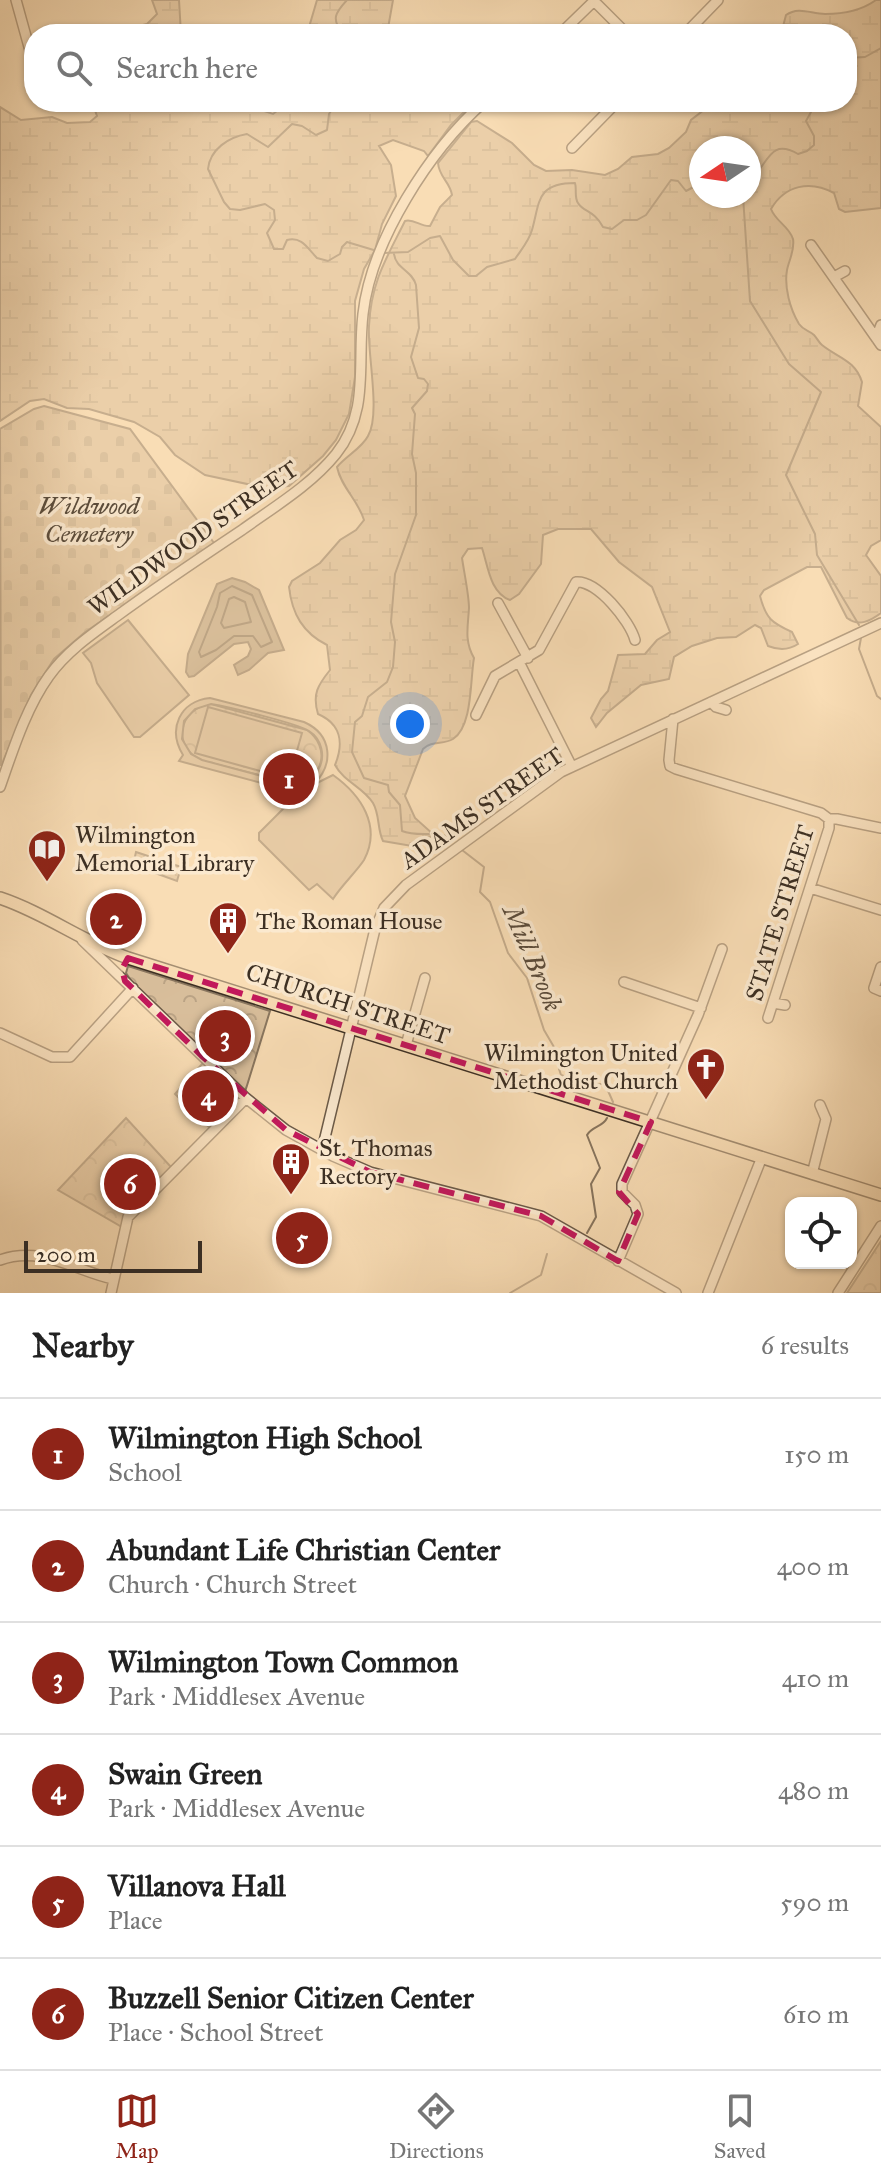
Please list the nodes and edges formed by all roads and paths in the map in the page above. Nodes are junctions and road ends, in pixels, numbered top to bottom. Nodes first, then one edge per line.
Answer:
1 (16, 0) edge
2 (594, 0) edge
3 (718, 0) edge
4 (570, 24) edge
5 (617, 24) edge
6 (695, 24) edge
7 (24, 29) edge
8 (473, 112) edge
9 (607, 112) edge
10 (572, 148) dead end
11 (811, 245) dead end
12 (845, 271) dead end
13 (834, 277) junction
14 (881, 325) edge
15 (879, 342) edge
16 (498, 603) dead end
17 (881, 623) edge
18 (635, 640) dead end
19 (524, 660) junction
20 (711, 702) junction
21 (726, 710) dead end
22 (476, 715) dead end
23 (673, 719) junction
24 (572, 767) junction
25 (0, 787) edge
26 (829, 819) junction
27 (881, 828) edge
28 (810, 888) junction
29 (0, 898) edge
30 (881, 910) edge
31 (78, 936) junction
32 (722, 949) dead end
33 (128, 958) junction
34 (881, 967) edge
35 (425, 978) dead end
36 (624, 982) dead end
37 (129, 984) junction
38 (878, 990) edge
39 (773, 1003) junction
40 (785, 1005) dead end
41 (701, 1008) junction
42 (768, 1018) dead end
43 (350, 1027) junction
44 (0, 1033) edge
45 (406, 1045) junction
46 (246, 1098) junction
47 (820, 1105) dead end
48 (651, 1122) junction
49 (322, 1150) junction
50 (762, 1157) junction
51 (812, 1174) junction
52 (881, 1195) edge
53 (881, 1226) edge
54 (1, 1258) edge
55 (618, 1261) junction
56 (113, 1279) junction
57 (111, 1293) edge
58 (676, 1293) edge
59 (708, 1293) edge
60 (838, 1293) edge

1 - 7 street
2 - 4 street
2 - 5 street
3 - 6 street
8 - 25 street, WILDWOOD STREET
9 - 10 street
11 - 13 street
12 - 13 street
13 - 15 street
14 - 15 street
16 - 19 street
17 - 20 street, ADAMS STREET
18 - 19 street
19 - 22 street
19 - 24 street
20 - 21 street
20 - 23 street, ADAMS STREET
23 - 24 street, ADAMS STREET
23 - 26 street
24 - 43 street, ADAMS STREET
26 - 27 street
26 - 28 street, STATE STREET
28 - 30 street
28 - 39 street, STATE STREET
29 - 31 main road, CHURCH STREET
31 - 33 main road, CHURCH STREET
31 - 37 street
32 - 41 street
33 - 37 street
33 - 43 main road, CHURCH STREET
34 - 38 street
35 - 45 street
36 - 41 street
37 - 44 street
37 - 46 street
39 - 40 street
39 - 42 street, STATE STREET
41 - 48 street
43 - 45 main road, CHURCH STREET
43 - 49 street, ADAMS STREET
45 - 48 main road, CHURCH STREET
46 - 49 street
46 - 56 street
47 - 51 street
48 - 50 main road, CHURCH STREET
48 - 55 street
49 - 55 street
50 - 51 main road, CHURCH STREET
50 - 59 street
51 - 52 main road, CHURCH STREET
53 - 60 street
54 - 56 street
55 - 58 street
56 - 57 street

